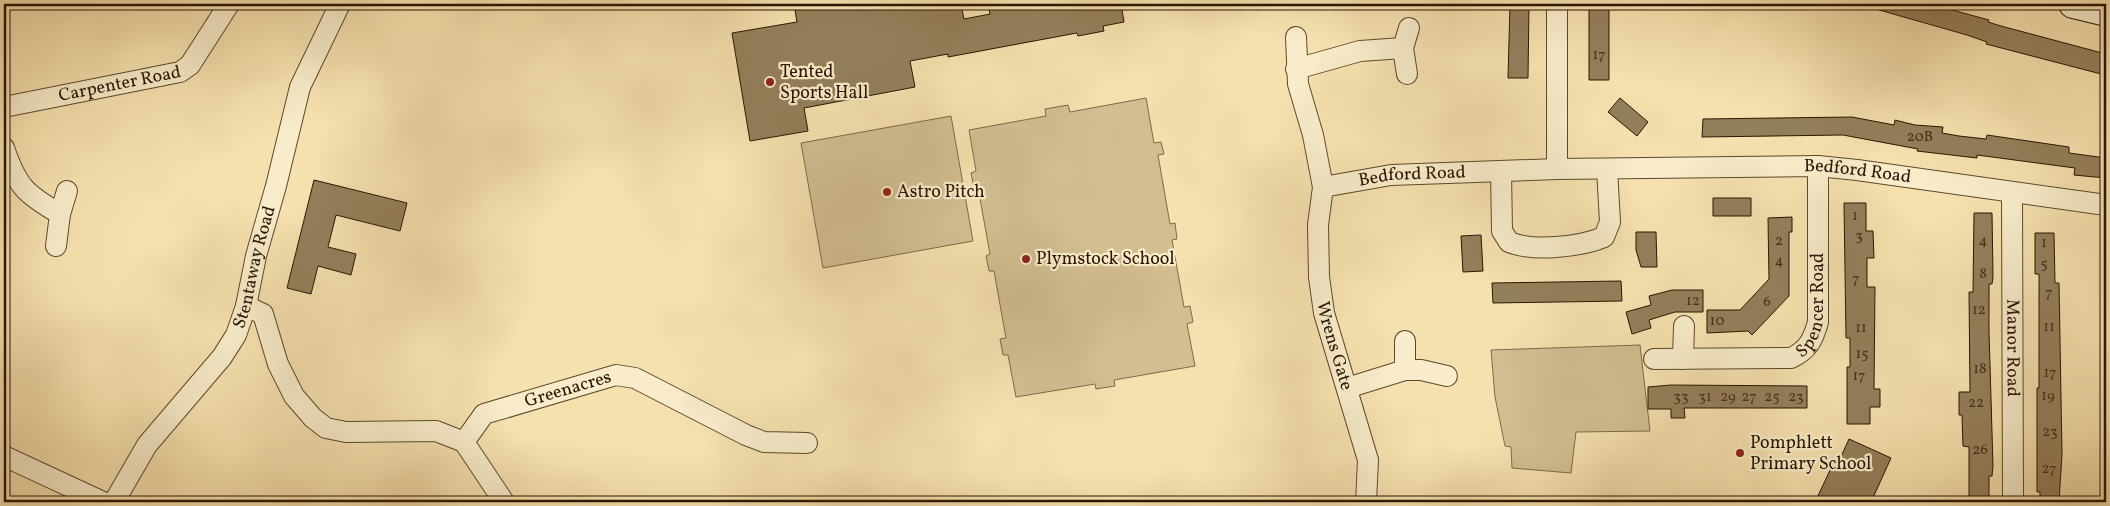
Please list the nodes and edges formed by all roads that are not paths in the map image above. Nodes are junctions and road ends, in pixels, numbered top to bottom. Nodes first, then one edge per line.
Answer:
1 (230, 4) edge
2 (340, 4) edge
3 (1557, 4) edge
4 (2073, 4) edge
5 (2106, 12) edge
6 (1409, 28) dead end
7 (1296, 37) dead end
8 (1403, 48) junction
9 (1296, 69) junction
10 (1407, 74) dead end
11 (4, 107) edge
12 (4, 148) edge
13 (1818, 166) junction
14 (1607, 168) junction
15 (1557, 169) junction
16 (1501, 172) junction
17 (1323, 187) junction
18 (66, 191) dead end
19 (2012, 193) junction
20 (2106, 205) edge
21 (60, 214) junction
22 (56, 246) dead end
23 (246, 306) junction
24 (1684, 326) dead end
25 (1405, 341) dead end
26 (1654, 359) dead end
27 (1683, 359) junction
28 (1405, 370) junction
29 (1447, 376) dead end
30 (1347, 388) junction
31 (464, 442) junction
32 (807, 443) dead end
33 (4, 456) edge
34 (103, 502) edge
35 (114, 502) edge
36 (504, 502) edge
37 (1366, 502) edge
38 (2013, 502) edge

1 - 11 street, Carpenter Road
2 - 23 street, Stentaway Road
3 - 15 street
4 - 5 street
6 - 8 street
7 - 9 street, Wrens Gate
8 - 9 street
8 - 10 street
9 - 17 street, Wrens Gate
12 - 21 street
13 - 14 street, Bedford Road
13 - 19 street, Bedford Road
13 - 27 street, Spencer Road
14 - 15 street, Bedford Road
14 - 16 street
15 - 16 street, Bedford Road
16 - 17 street, Bedford Road
17 - 30 street, Wrens Gate
18 - 21 street
19 - 20 street, Bedford Road
19 - 38 street, Manor Road
21 - 22 street
23 - 31 street
23 - 35 street, Stentaway Road
24 - 27 street
25 - 28 street
26 - 27 street, Spencer Road
28 - 29 street
28 - 30 street
30 - 37 street, Wrens Gate
31 - 32 street, Greenacres
31 - 36 street
33 - 34 street

